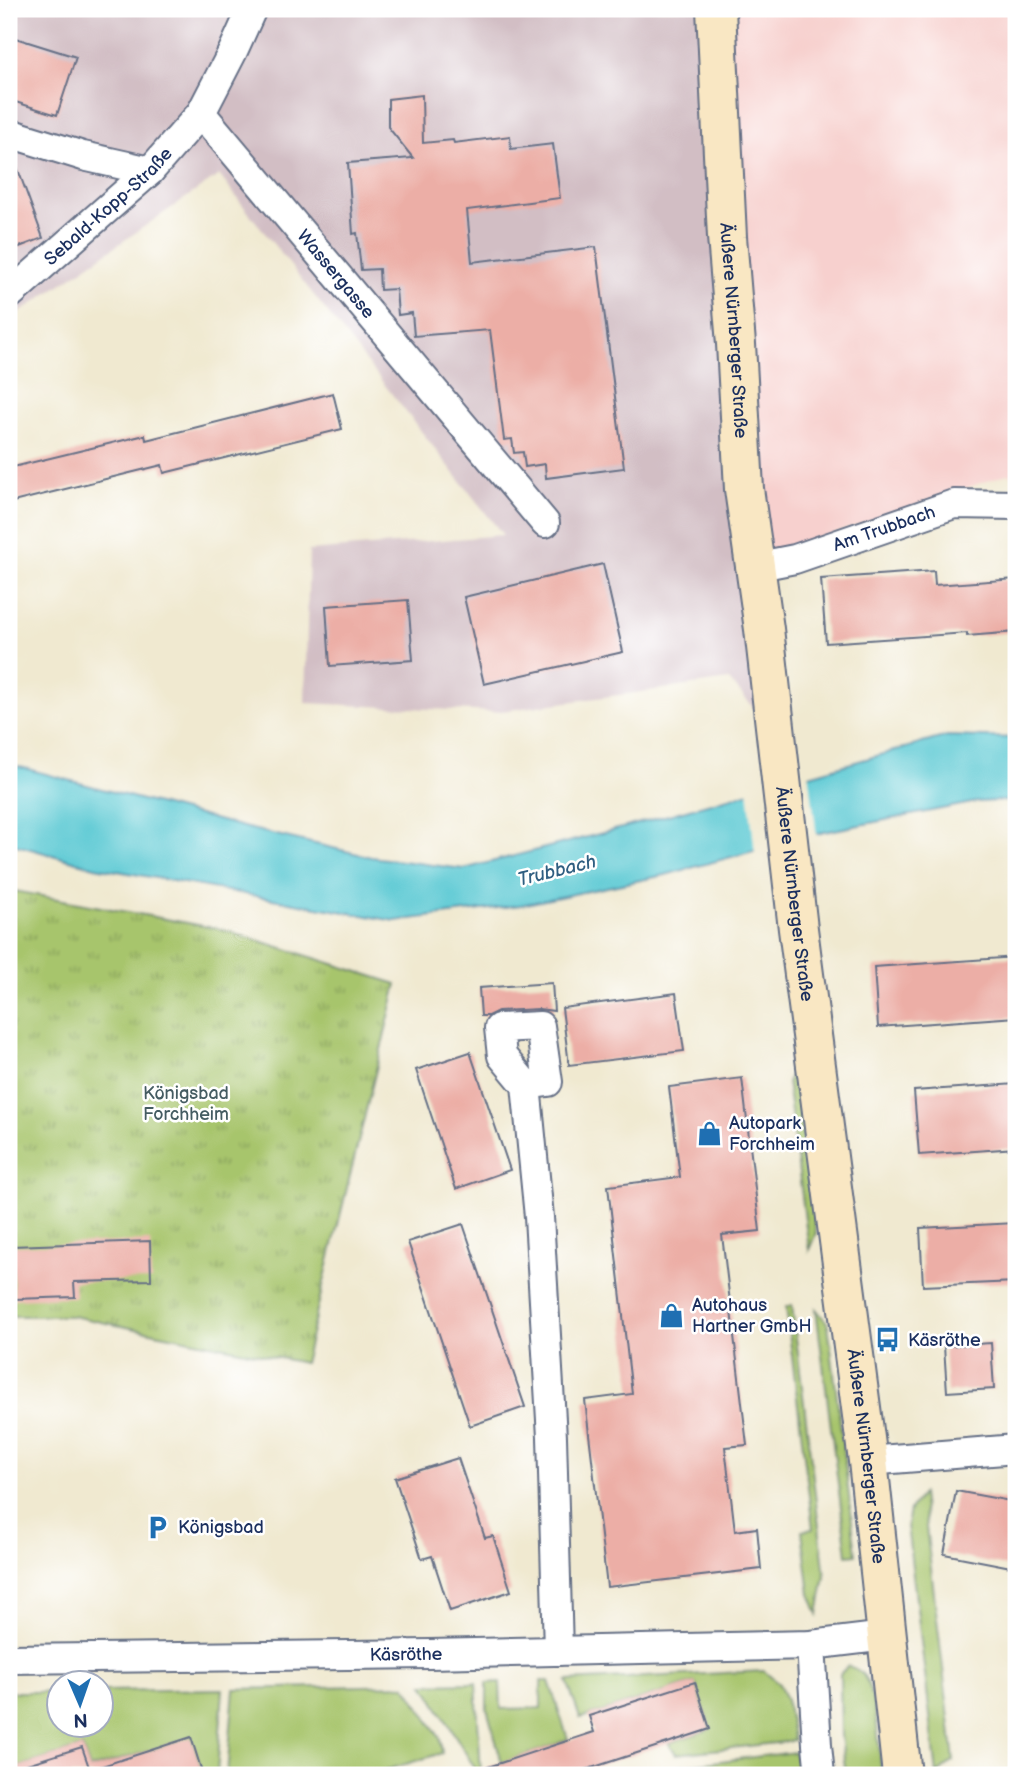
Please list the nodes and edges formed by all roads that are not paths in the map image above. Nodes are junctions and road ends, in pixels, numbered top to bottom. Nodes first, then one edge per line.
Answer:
1 (252, 9) edge
2 (716, 9) edge
3 (201, 113) junction
4 (9, 133) edge
5 (150, 171) junction
6 (9, 295) edge
7 (1016, 505) edge
8 (545, 523) dead end
9 (754, 567) junction
10 (526, 1085) dead end
11 (1016, 1449) edge
12 (869, 1461) junction
13 (886, 1636) junction
14 (811, 1645) junction
15 (558, 1651) junction
16 (9, 1659) edge
17 (820, 1775) edge
18 (902, 1775) edge

1 - 3 street
2 - 9 main road, Äußere Nürnberger Straße
3 - 5 street, Sebald-Kopp-Straße
3 - 8 street, Wassergasse
4 - 5 street
5 - 6 street, Sebald-Kopp-Straße
7 - 9 street, Am Trubbach
9 - 12 main road, Äußere Nürnberger Straße
10 - 15 street
11 - 12 street
12 - 13 main road, Äußere Nürnberger Straße
13 - 14 street, Käsröthe
13 - 18 main road, Äußere Nürnberger Straße
14 - 15 street, Käsröthe
14 - 17 street
15 - 16 street, Käsröthe

